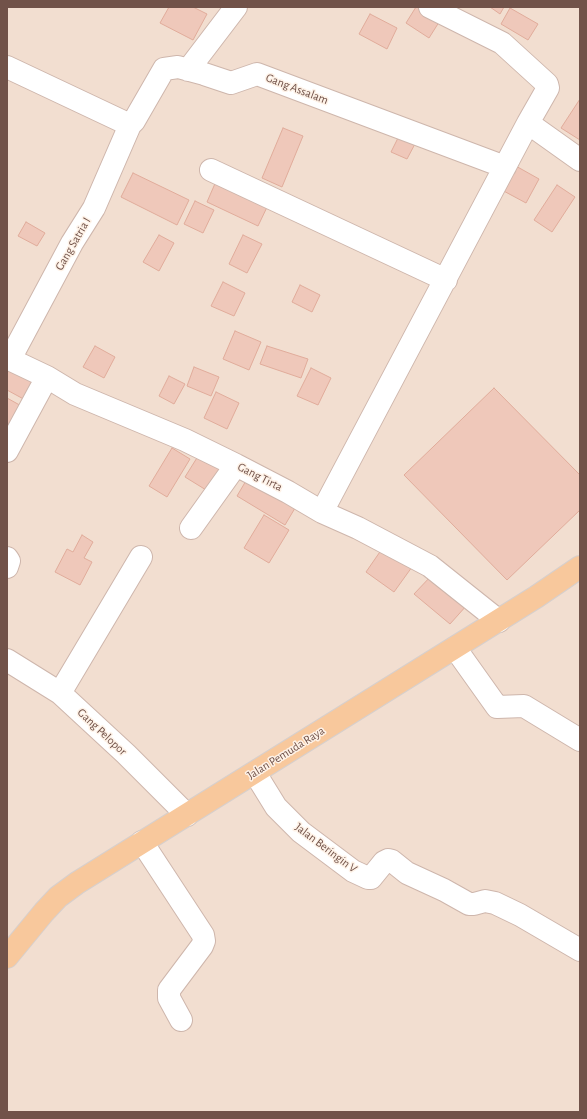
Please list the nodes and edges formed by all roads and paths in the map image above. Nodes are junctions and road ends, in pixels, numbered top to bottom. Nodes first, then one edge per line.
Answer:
1 (236, 7) edge
2 (430, 7) edge
3 (7, 67) edge
4 (188, 70) junction
5 (528, 123) junction
6 (130, 125) junction
7 (580, 160) edge
8 (505, 167) junction
9 (211, 170) dead end
10 (446, 280) junction
11 (8, 358) edge
12 (47, 377) junction
13 (7, 451) edge
14 (236, 465) junction
15 (322, 512) junction
16 (191, 528) dead end
17 (141, 557) dead end
18 (7, 558) edge
19 (7, 567) edge
20 (580, 567) edge
21 (499, 620) junction
22 (455, 648) junction
23 (7, 660) edge
24 (60, 693) junction
25 (580, 740) edge
26 (255, 773) junction
27 (187, 815) junction
28 (142, 842) junction
29 (580, 950) edge
30 (7, 957) edge
31 (181, 1020) dead end

1 - 4 street
2 - 5 street
3 - 6 street
4 - 6 street, Gang Assalam
4 - 8 street, Gang Assalam
5 - 7 street
5 - 8 street
6 - 11 street, Gang Satria I
8 - 10 street
9 - 10 street
10 - 15 street
11 - 12 street, Gang Tirta
12 - 13 street
12 - 14 street, Gang Tirta
14 - 15 street, Gang Tirta
14 - 16 street
15 - 21 street, Gang Tirta
17 - 24 street
18 - 19 street
20 - 21 main road, Jalan Pemuda Raya
21 - 22 main road, Jalan Pemuda Raya
22 - 25 street
22 - 26 main road, Jalan Pemuda Raya
23 - 24 street, Gang Pelopor
24 - 27 street, Gang Pelopor
26 - 27 main road, Jalan Pemuda Raya
26 - 29 street, Jalan Beringin V
27 - 28 main road, Jalan Pemuda Raya
28 - 30 main road, Jalan Pemuda Raya
28 - 31 street

